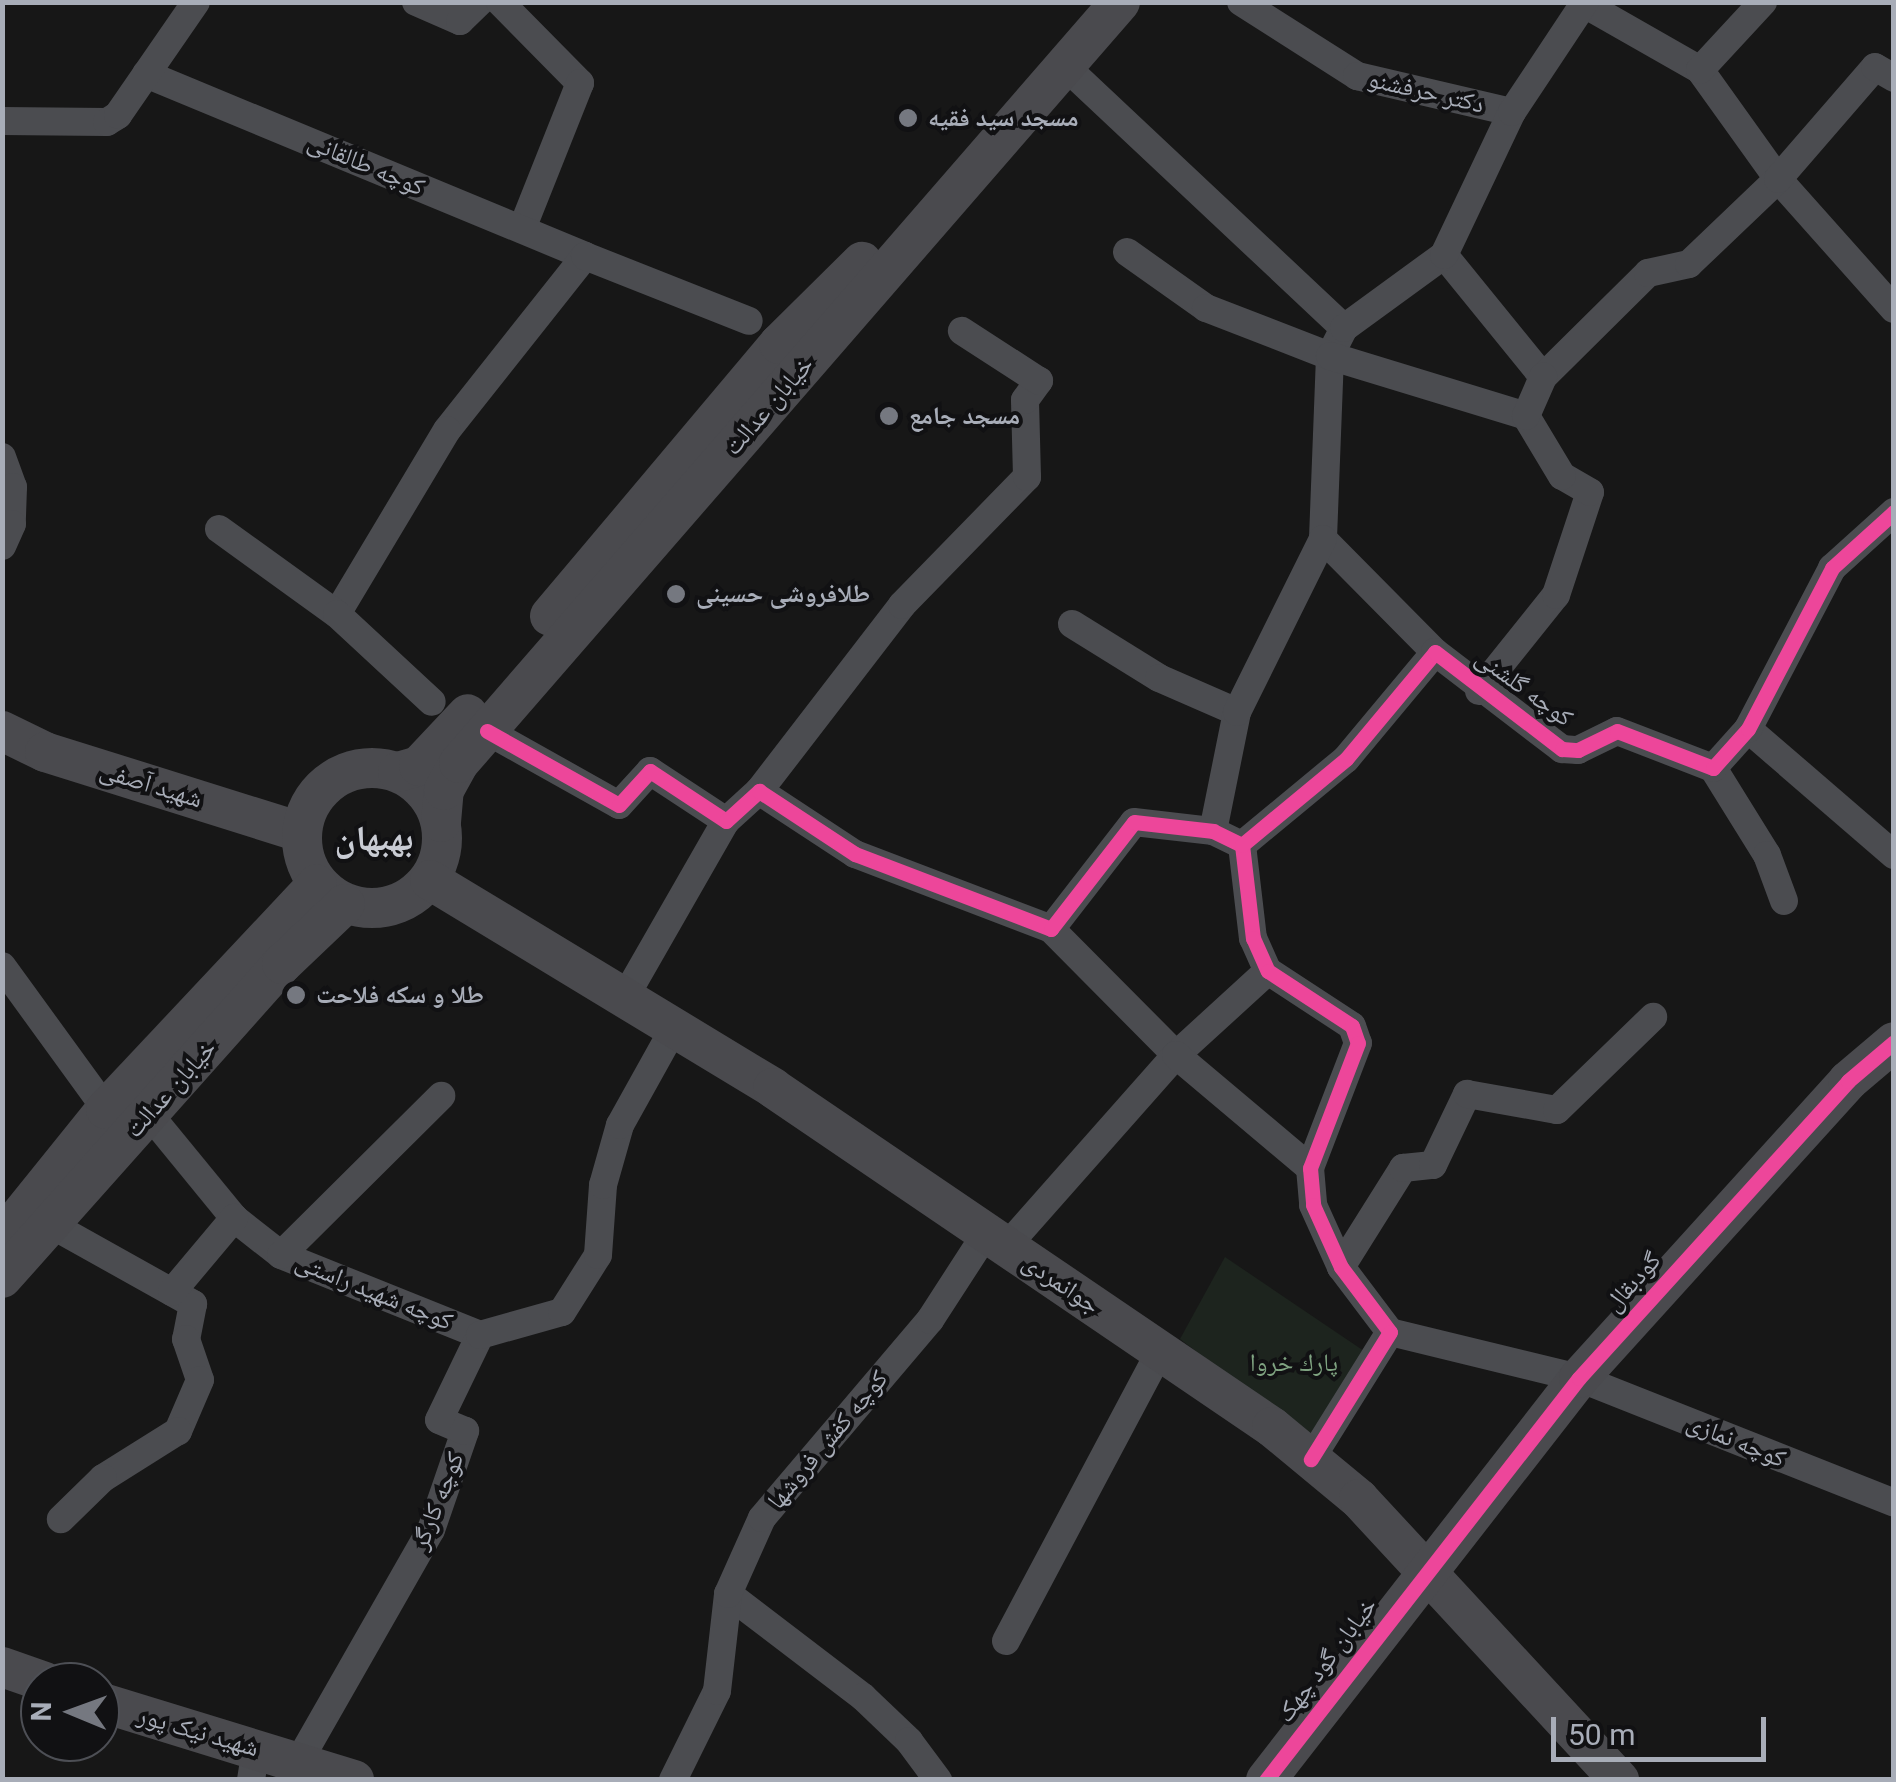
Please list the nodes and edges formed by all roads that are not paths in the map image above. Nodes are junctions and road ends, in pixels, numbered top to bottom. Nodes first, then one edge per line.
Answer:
1 (196, 2) edge
2 (416, 2) edge
3 (480, 2) edge
4 (500, 2) edge
5 (1096, 2) edge
6 (1120, 2) edge
7 (1240, 2) edge
8 (1763, 2) edge
9 (1583, 3) edge
10 (1065, 66) junction
11 (1700, 70) junction
12 (146, 74) junction
13 (1894, 78) edge
14 (1512, 112) junction
15 (2, 121) edge
16 (1778, 179) junction
17 (522, 230) junction
18 (1127, 252) dead end
19 (1444, 254) junction
20 (585, 256) junction
21 (1894, 309) edge
22 (749, 321) dead end
23 (1344, 328) junction
24 (962, 331) dead end
25 (1330, 356) junction
26 (1543, 377) junction
27 (1526, 416) junction
28 (2, 458) edge
29 (1893, 513) edge
30 (219, 529) dead end
31 (1322, 539) junction
32 (2, 546) edge
33 (338, 614) junction
34 (1072, 624) dead end
35 (1436, 652) junction
36 (1480, 691) junction
37 (432, 702) dead end
38 (1237, 712) junction
39 (1748, 729) junction
40 (487, 731) junction
41 (2, 732) edge
42 (1713, 768) junction
43 (398, 772) junction
44 (759, 790) junction
45 (726, 821) junction
46 (440, 822) junction
47 (1213, 830) junction
48 (301, 832) junction
49 (1242, 845) junction
50 (1894, 855) edge
51 (430, 880) junction
52 (331, 894) junction
53 (1784, 901) dead end
54 (1051, 929) junction
55 (2, 966) edge
56 (1268, 971) junction
57 (625, 996) junction
58 (1653, 1017) dead end
59 (676, 1026) junction
60 (1894, 1042) edge
61 (1176, 1055) junction
62 (440, 1096) dead end
63 (106, 1109) junction
64 (149, 1114) junction
65 (1310, 1168) junction
66 (234, 1218) junction
67 (50, 1224) junction
68 (2, 1238) edge
69 (996, 1240) junction
70 (281, 1256) junction
71 (1341, 1268) junction
72 (2, 1278) edge
73 (172, 1292) junction
74 (1390, 1332) junction
75 (480, 1334) junction
76 (1161, 1350) junction
77 (1580, 1378) junction
78 (1311, 1459) junction
79 (1894, 1503) edge
80 (61, 1520) dead end
81 (1425, 1569) junction
82 (728, 1594) junction
83 (1006, 1641) dead end
84 (120, 1710) edge
85 (299, 1761) junction
86 (253, 1764) edge
87 (354, 1780) edge
88 (673, 1780) edge
89 (938, 1780) edge
90 (1266, 1780) edge
91 (1618, 1780) edge

1 - 12 street
2 - 3 street
4 - 17 street
5 - 43 main road, خیابان عدالت
6 - 10 main road, خیابان عدالت
7 - 14 street, دکتر حرفشنو
8 - 11 street
9 - 11 street
9 - 14 street
10 - 23 street
10 - 40 main road, خیابان عدالت
11 - 16 street
12 - 15 street
12 - 17 street, کوچه طالقانی
13 - 16 street
14 - 19 street
16 - 21 street
16 - 26 street
17 - 20 street, کوچه طالقانی
18 - 25 street
19 - 23 street
19 - 26 street
20 - 22 street, کوچه طالقانی
20 - 33 street
23 - 25 street
24 - 44 street
25 - 27 street
25 - 31 street
26 - 27 street
27 - 36 street
28 - 32 street
29 - 39 street
30 - 33 street
31 - 35 street
31 - 38 street
33 - 37 street
34 - 38 street
35 - 36 street, کوچه گلشنی
35 - 49 street, کوچه گلشنی
36 - 42 street, کوچه گلشنی
38 - 47 street
39 - 42 street
39 - 50 street
40 - 45 street
40 - 46 main road, خیابان عدالت
41 - 48 main road, شهید آصفی
42 - 53 street
43 - 46 main road
43 - 48 main road
44 - 45 street
44 - 54 street
45 - 57 street
46 - 51 main road
47 - 49 street
47 - 54 street
48 - 52 main road
49 - 56 street
51 - 52 main road
51 - 57 main road, جوانمردی
52 - 63 main road, خیابان عدالت
52 - 64 main road, خیابان عدالت
54 - 61 street
55 - 63 street
56 - 61 street, کوچه کفش فروشها
56 - 65 street
57 - 59 main road, جوانمردی
58 - 71 street
59 - 69 main road, جوانمردی
59 - 75 street
60 - 77 main road, گودبقال
61 - 65 street
61 - 69 street, کوچه کفش فروشها
62 - 70 street
63 - 68 main road, خیابان عدالت
64 - 66 street, کوچه شهید راستی
64 - 67 main road, خیابان عدالت
65 - 71 street
66 - 70 street, کوچه شهید راستی
66 - 73 street
67 - 72 main road, خیابان عدالت
67 - 73 street
69 - 76 main road, جوانمردی
69 - 82 street, کوچه کفش فروشها
70 - 75 street, کوچه شهید راستی
71 - 74 street
73 - 80 street
74 - 77 street, کوچه نمازی
74 - 78 street
75 - 85 street, کوچه کارگر
76 - 78 main road, جوانمردی
76 - 83 street
77 - 79 street, کوچه نمازی
77 - 81 main road, گودبقال
78 - 81 main road, جوانمردی
81 - 90 main road, خیابان گود چهک
81 - 91 main road, جوانمردی
82 - 88 street, کوچه کفش فروشها
82 - 89 street
84 - 86 main road, شهید نیک پور
85 - 86 main road, شهید نیک پور
85 - 87 main road, شهید نیک پور

